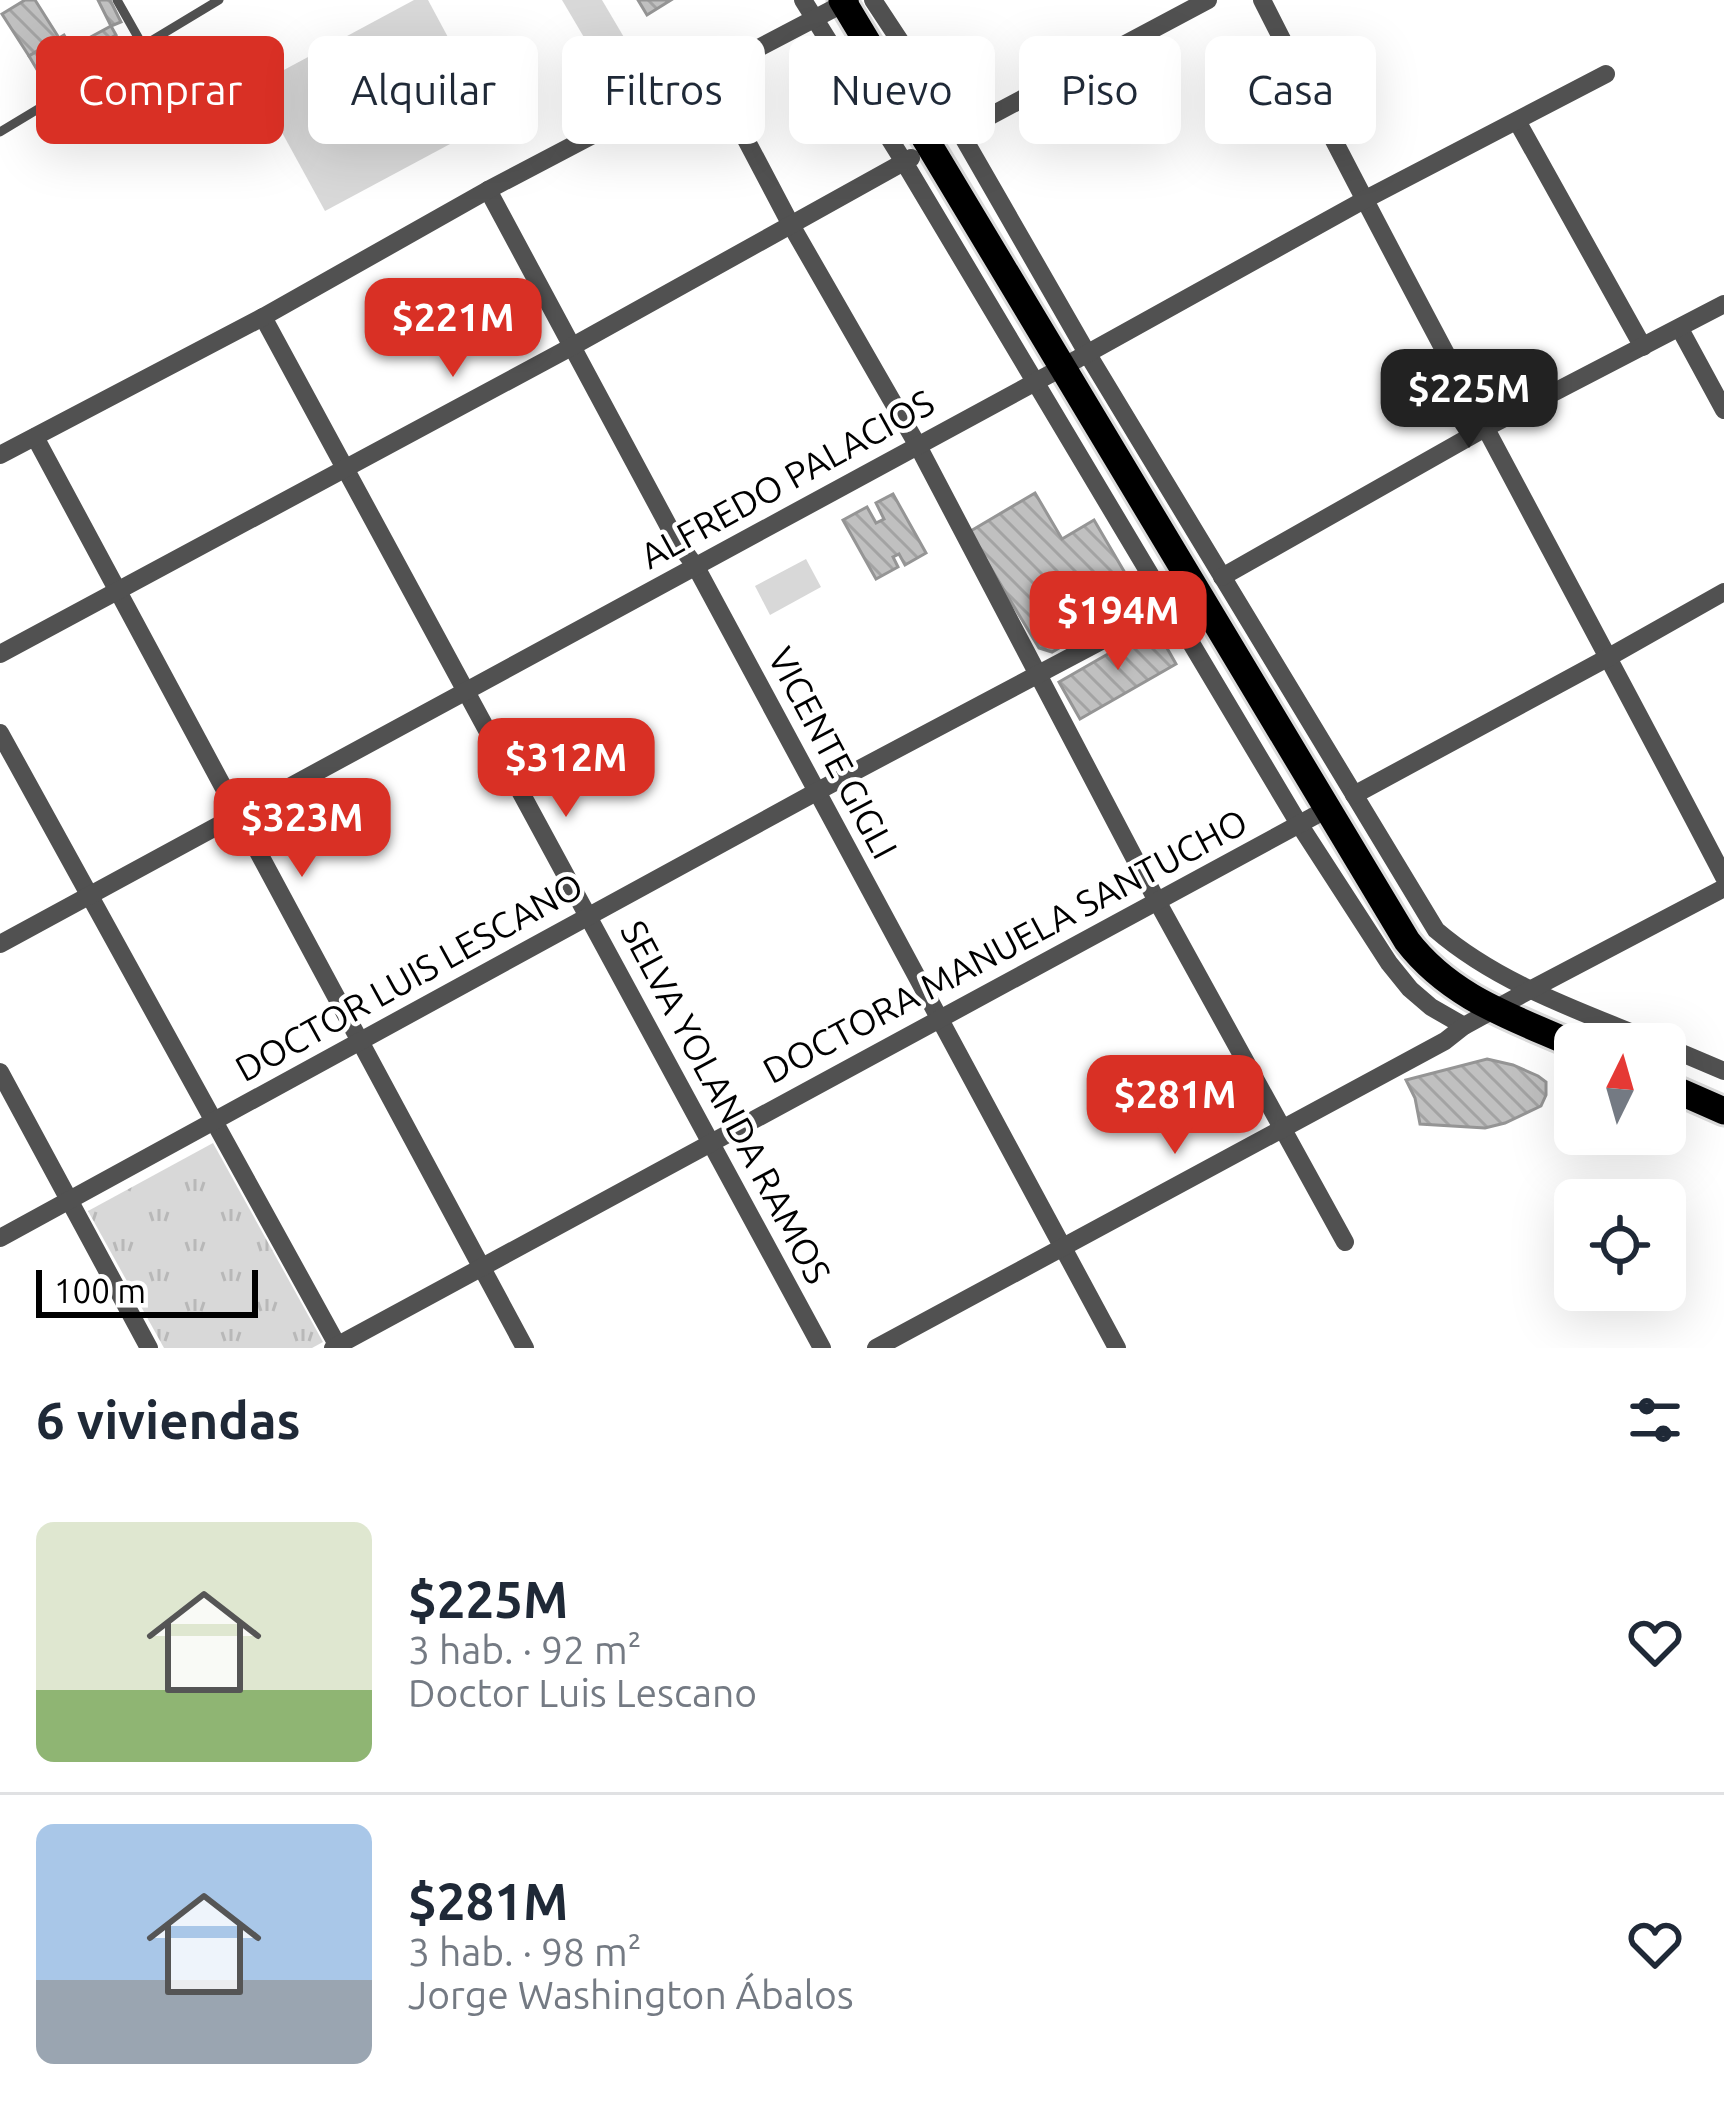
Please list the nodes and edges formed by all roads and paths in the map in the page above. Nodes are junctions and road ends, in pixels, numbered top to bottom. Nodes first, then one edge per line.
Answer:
1 (117, 0) edge
2 (220, 0) edge
3 (803, 0) edge
4 (873, 0) edge
5 (1208, 0) edge
6 (1262, 0) edge
7 (846, 1) edge
8 (815, 20) junction
9 (137, 36) edge
10 (160, 36) edge
11 (897, 36) edge
12 (765, 45) edge
13 (1606, 74) dead end
14 (36, 110) edge
15 (995, 113) edge
16 (1517, 121) junction
17 (0, 132) edge
18 (576, 144) edge
19 (748, 144) edge
20 (966, 144) edge
21 (930, 146) junction
22 (904, 162) junction
23 (488, 190) junction
24 (1364, 200) junction
25 (791, 225) junction
26 (1724, 304) edge
27 (262, 317) junction
28 (1680, 328) junction
29 (573, 346) junction
30 (1643, 347) junction
31 (1075, 360) junction
32 (1036, 382) junction
33 (1724, 410) edge
34 (1487, 427) junction
35 (35, 437) junction
36 (918, 446) junction
37 (0, 455) edge
38 (345, 469) junction
39 (696, 567) junction
40 (1222, 577) junction
41 (117, 591) junction
42 (1724, 592) edge
43 (1169, 605) junction
44 (0, 654) edge
45 (1610, 658) junction
46 (1039, 674) junction
47 (466, 692) junction
48 (0, 733) edge
49 (816, 792) junction
50 (1341, 801) junction
51 (237, 816) junction
52 (1299, 824) junction
53 (1724, 877) edge
54 (1724, 888) edge
55 (88, 896) junction
56 (1156, 901) junction
57 (588, 917) junction
58 (0, 944) edge
59 (1530, 990) junction
60 (1496, 1010) junction
61 (938, 1019) junction
62 (1609, 1023) edge
63 (1464, 1026) junction
64 (1554, 1036) edge
65 (359, 1042) junction
66 (1686, 1055) edge
67 (1724, 1071) edge
68 (0, 1072) edge
69 (1686, 1095) edge
70 (1724, 1112) edge
71 (214, 1121) junction
72 (1282, 1129) junction
73 (710, 1143) junction
74 (69, 1201) junction
75 (0, 1238) edge
76 (1345, 1242) dead end
77 (1063, 1248) junction
78 (481, 1268) junction
79 (336, 1347) edge
80 (148, 1348) edge
81 (525, 1348) edge
82 (822, 1348) edge
83 (876, 1348) edge
84 (1117, 1348) edge

1 - 9 lane
2 - 10 lane
3 - 8 street
4 - 11 street
5 - 15 street
6 - 24 street
7 - 8 street
7 - 21 main road
8 - 12 street
8 - 22 street
13 - 16 street, ALFREDO PALACIOS
14 - 17 lane
16 - 24 street, ALFREDO PALACIOS
16 - 30 street
18 - 23 street
19 - 25 street
20 - 31 street
21 - 22 street
21 - 31 main road
22 - 25 street
22 - 32 street
23 - 27 street
23 - 29 street, VICENTE GIGLI
24 - 31 street, ALFREDO PALACIOS
24 - 34 street
25 - 29 street
25 - 36 street
26 - 28 street
27 - 35 street
27 - 38 street, SELVA YOLANDA RAMOS
28 - 30 street
28 - 33 street
29 - 38 street
29 - 39 street, VICENTE GIGLI
30 - 34 street
31 - 32 street, ALFREDO PALACIOS
31 - 40 street
31 - 50 main road
32 - 36 street, ALFREDO PALACIOS
32 - 43 street
34 - 40 street
34 - 45 street
35 - 37 street
35 - 41 street
36 - 39 street, ALFREDO PALACIOS
36 - 46 street
38 - 41 street
38 - 47 street, SELVA YOLANDA RAMOS
39 - 47 street, ALFREDO PALACIOS
39 - 49 street, VICENTE GIGLI
40 - 50 street
41 - 44 street
41 - 51 street
42 - 45 street, DOCTORA MANUELA SANTUCHO
43 - 46 street, DOCTOR LUIS LESCANO
43 - 52 street
45 - 50 street, DOCTORA MANUELA SANTUCHO
45 - 53 street
46 - 49 street, DOCTOR LUIS LESCANO
46 - 56 street
47 - 51 street, ALFREDO PALACIOS
47 - 57 street, SELVA YOLANDA RAMOS
48 - 55 street
49 - 57 street, DOCTOR LUIS LESCANO
49 - 61 street, VICENTE GIGLI
50 - 52 street, DOCTORA MANUELA SANTUCHO
50 - 59 street
50 - 60 main road
51 - 55 street, ALFREDO PALACIOS
51 - 65 street
52 - 56 street, DOCTORA MANUELA SANTUCHO
52 - 63 street
54 - 59 street
55 - 58 street, ALFREDO PALACIOS
55 - 71 street
56 - 61 street, DOCTORA MANUELA SANTUCHO
56 - 72 street
57 - 65 street, DOCTOR LUIS LESCANO
57 - 73 street, SELVA YOLANDA RAMOS
59 - 60 street
59 - 62 street
60 - 63 street
60 - 64 main road
61 - 73 street, DOCTORA MANUELA SANTUCHO
61 - 77 street, VICENTE GIGLI
63 - 72 street
65 - 71 street, DOCTOR LUIS LESCANO
65 - 78 street
66 - 67 street
68 - 74 street
69 - 70 main road
71 - 74 street, DOCTOR LUIS LESCANO
71 - 79 street
72 - 76 street
72 - 77 street
73 - 78 street, DOCTORA MANUELA SANTUCHO
73 - 82 street, SELVA YOLANDA RAMOS
74 - 75 street, DOCTOR LUIS LESCANO
74 - 80 street
77 - 83 street
77 - 84 street, VICENTE GIGLI
78 - 79 street, DOCTORA MANUELA SANTUCHO
78 - 81 street

